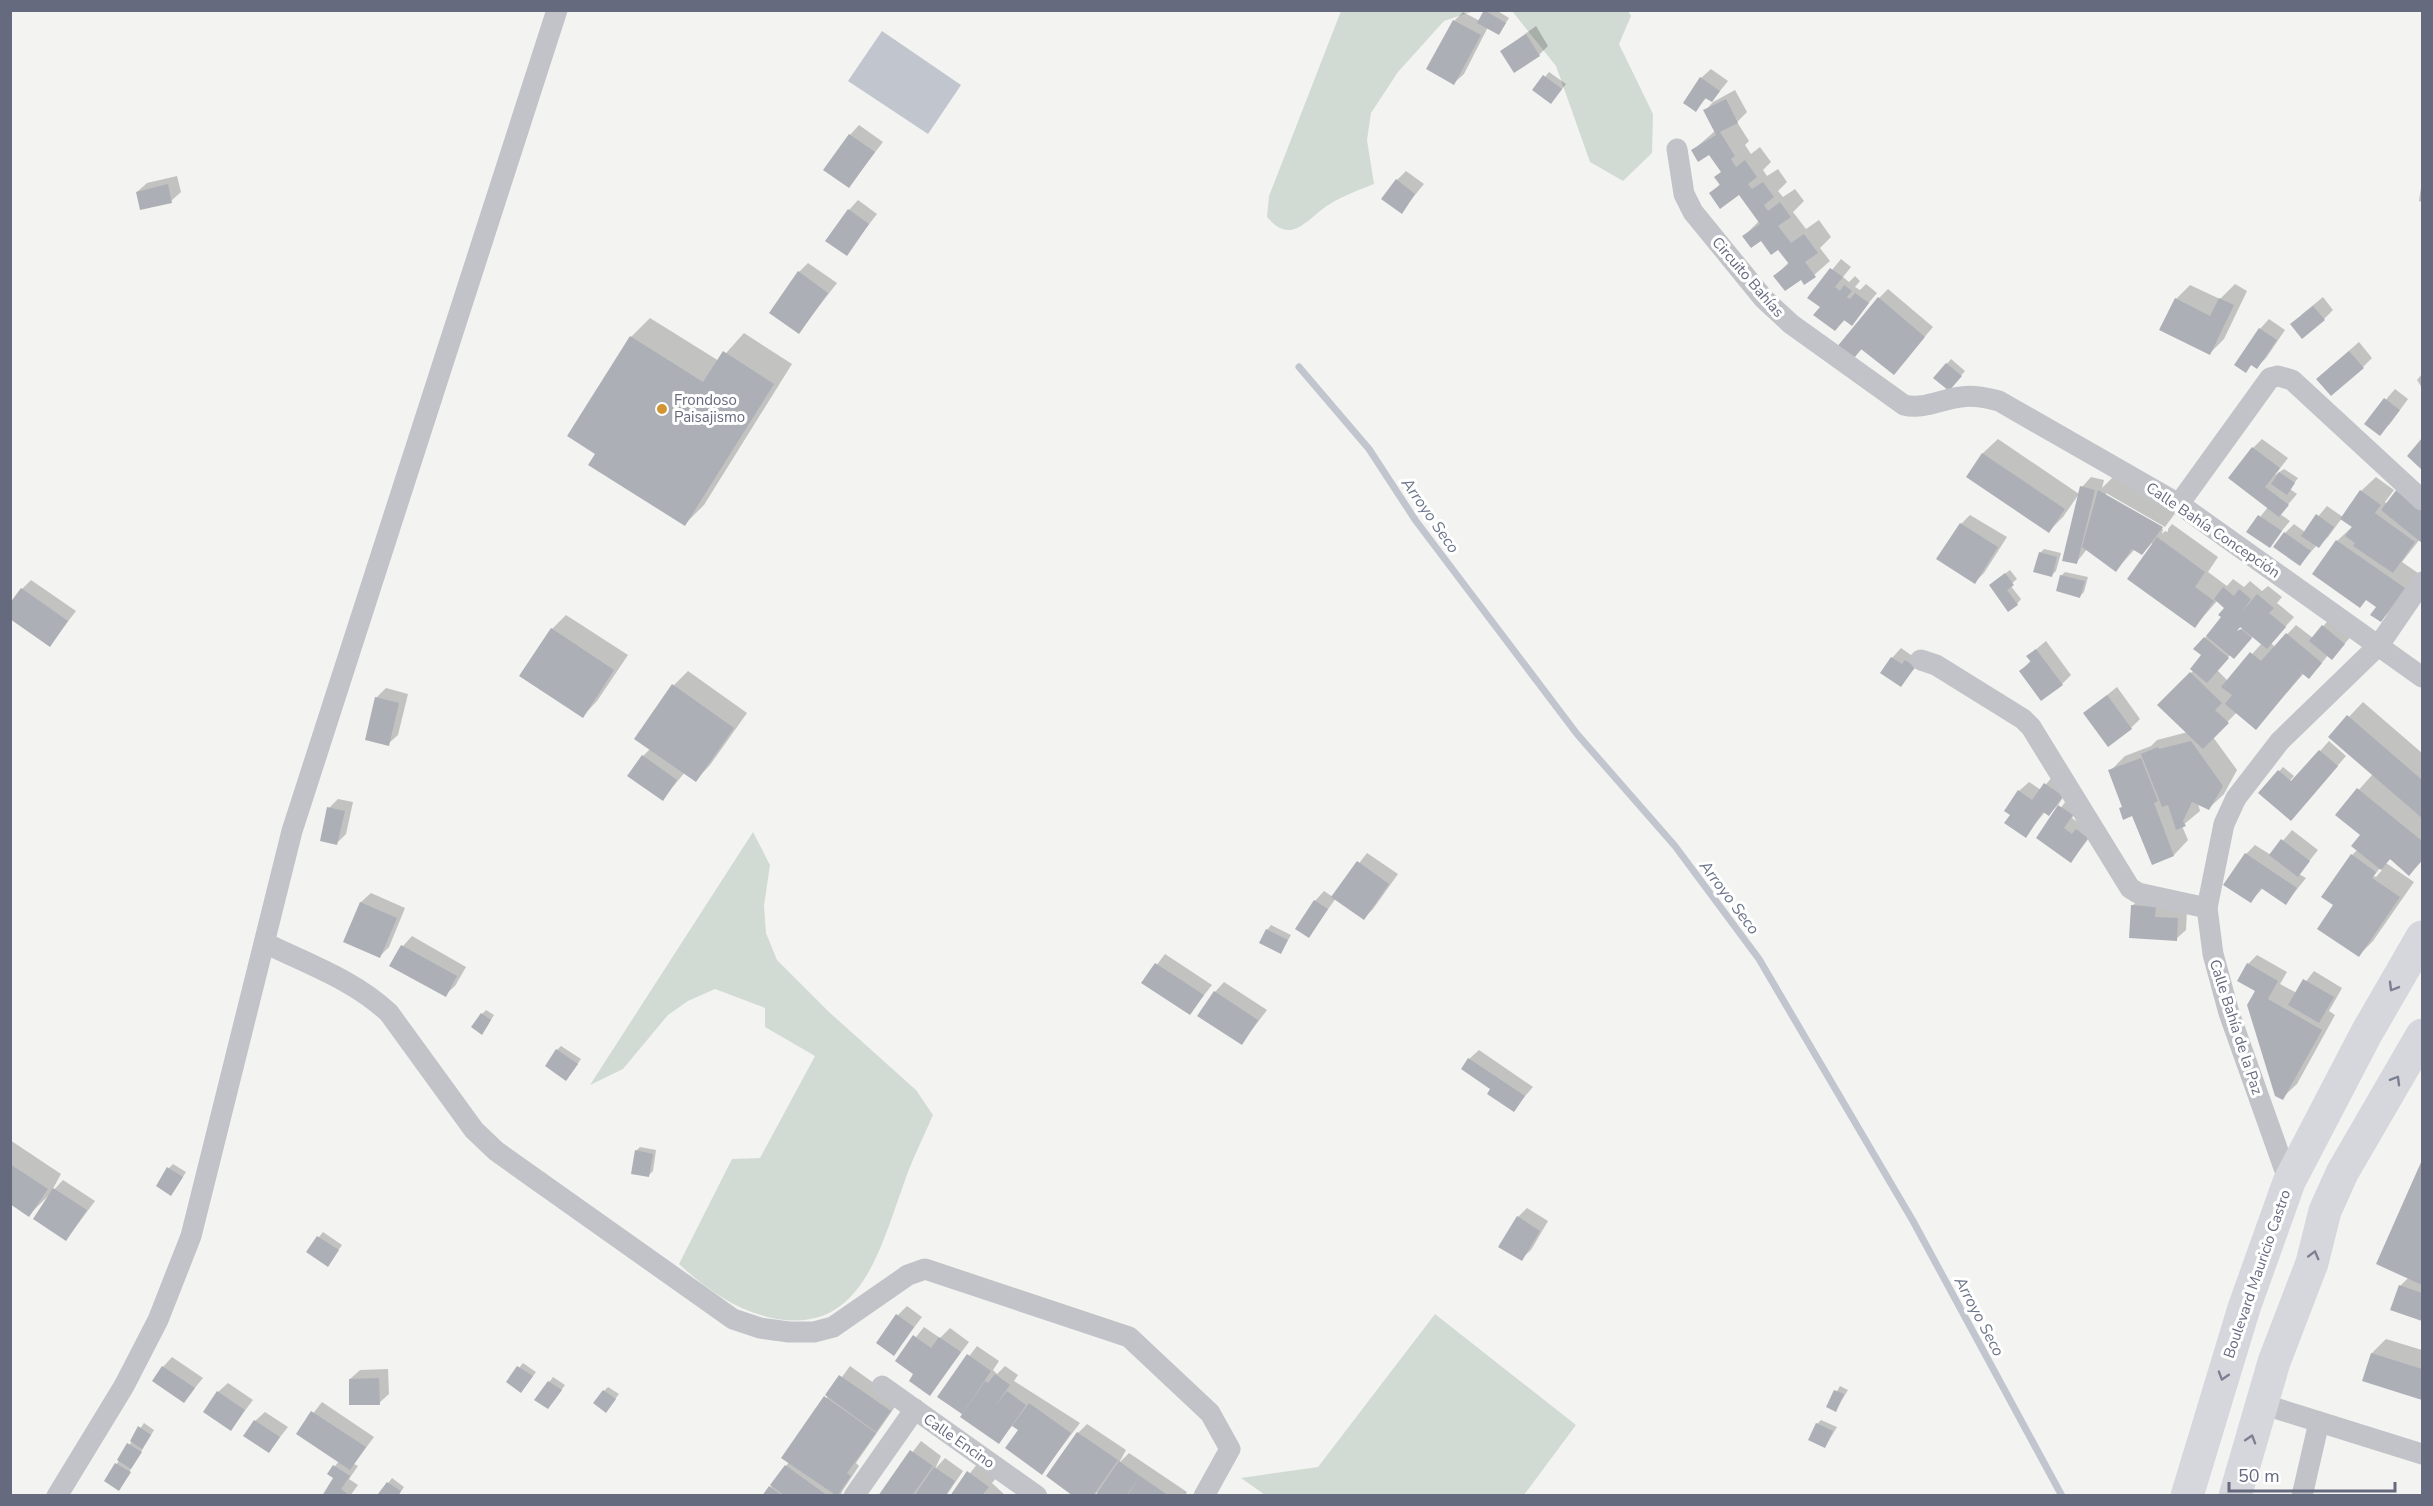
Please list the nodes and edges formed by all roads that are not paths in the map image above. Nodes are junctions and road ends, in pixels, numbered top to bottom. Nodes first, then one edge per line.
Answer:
1 (557, 10) edge
2 (1677, 149) dead end
3 (1923, 406) joint
4 (2422, 500) edge
5 (2179, 504) junction
6 (2422, 582) edge
7 (2379, 645) junction
8 (1921, 660) dead end
9 (2422, 677) edge
10 (2207, 908) junction
11 (2422, 937) edge
12 (265, 943) junction
13 (2422, 1035) edge
14 (2289, 1182) junction
15 (882, 1386) dead end
16 (2262, 1404) junction
17 (915, 1409) junction
18 (2319, 1422) junction
19 (2422, 1454) edge
20 (57, 1496) edge
21 (854, 1496) edge
22 (1037, 1496) edge
23 (1204, 1496) edge
24 (2187, 1496) edge
25 (2235, 1496) edge
26 (2302, 1496) edge

1 - 12 street
2 - 3 street, Circuito Bahías
3 - 5 street, Calle Bahía Concepción
4 - 5 street
5 - 7 street, Calle Bahía Concepción
6 - 7 street, Calle Bahía de la Paz
7 - 9 street, Calle Bahía Concepción
7 - 10 street, Calle Bahía de la Paz
8 - 10 street
10 - 14 street, Calle Bahía de la Paz
11 -> 14 main road, Boulevard Mauricio Castro
12 - 20 street
12 - 23 street
16 -> 13 main road
14 -> 24 main road, Boulevard Mauricio Castro
15 - 17 street, Calle Encino
16 - 18 street
25 -> 16 main road
17 - 21 street
17 - 22 street, Calle Encino
18 - 19 street
18 - 26 street

